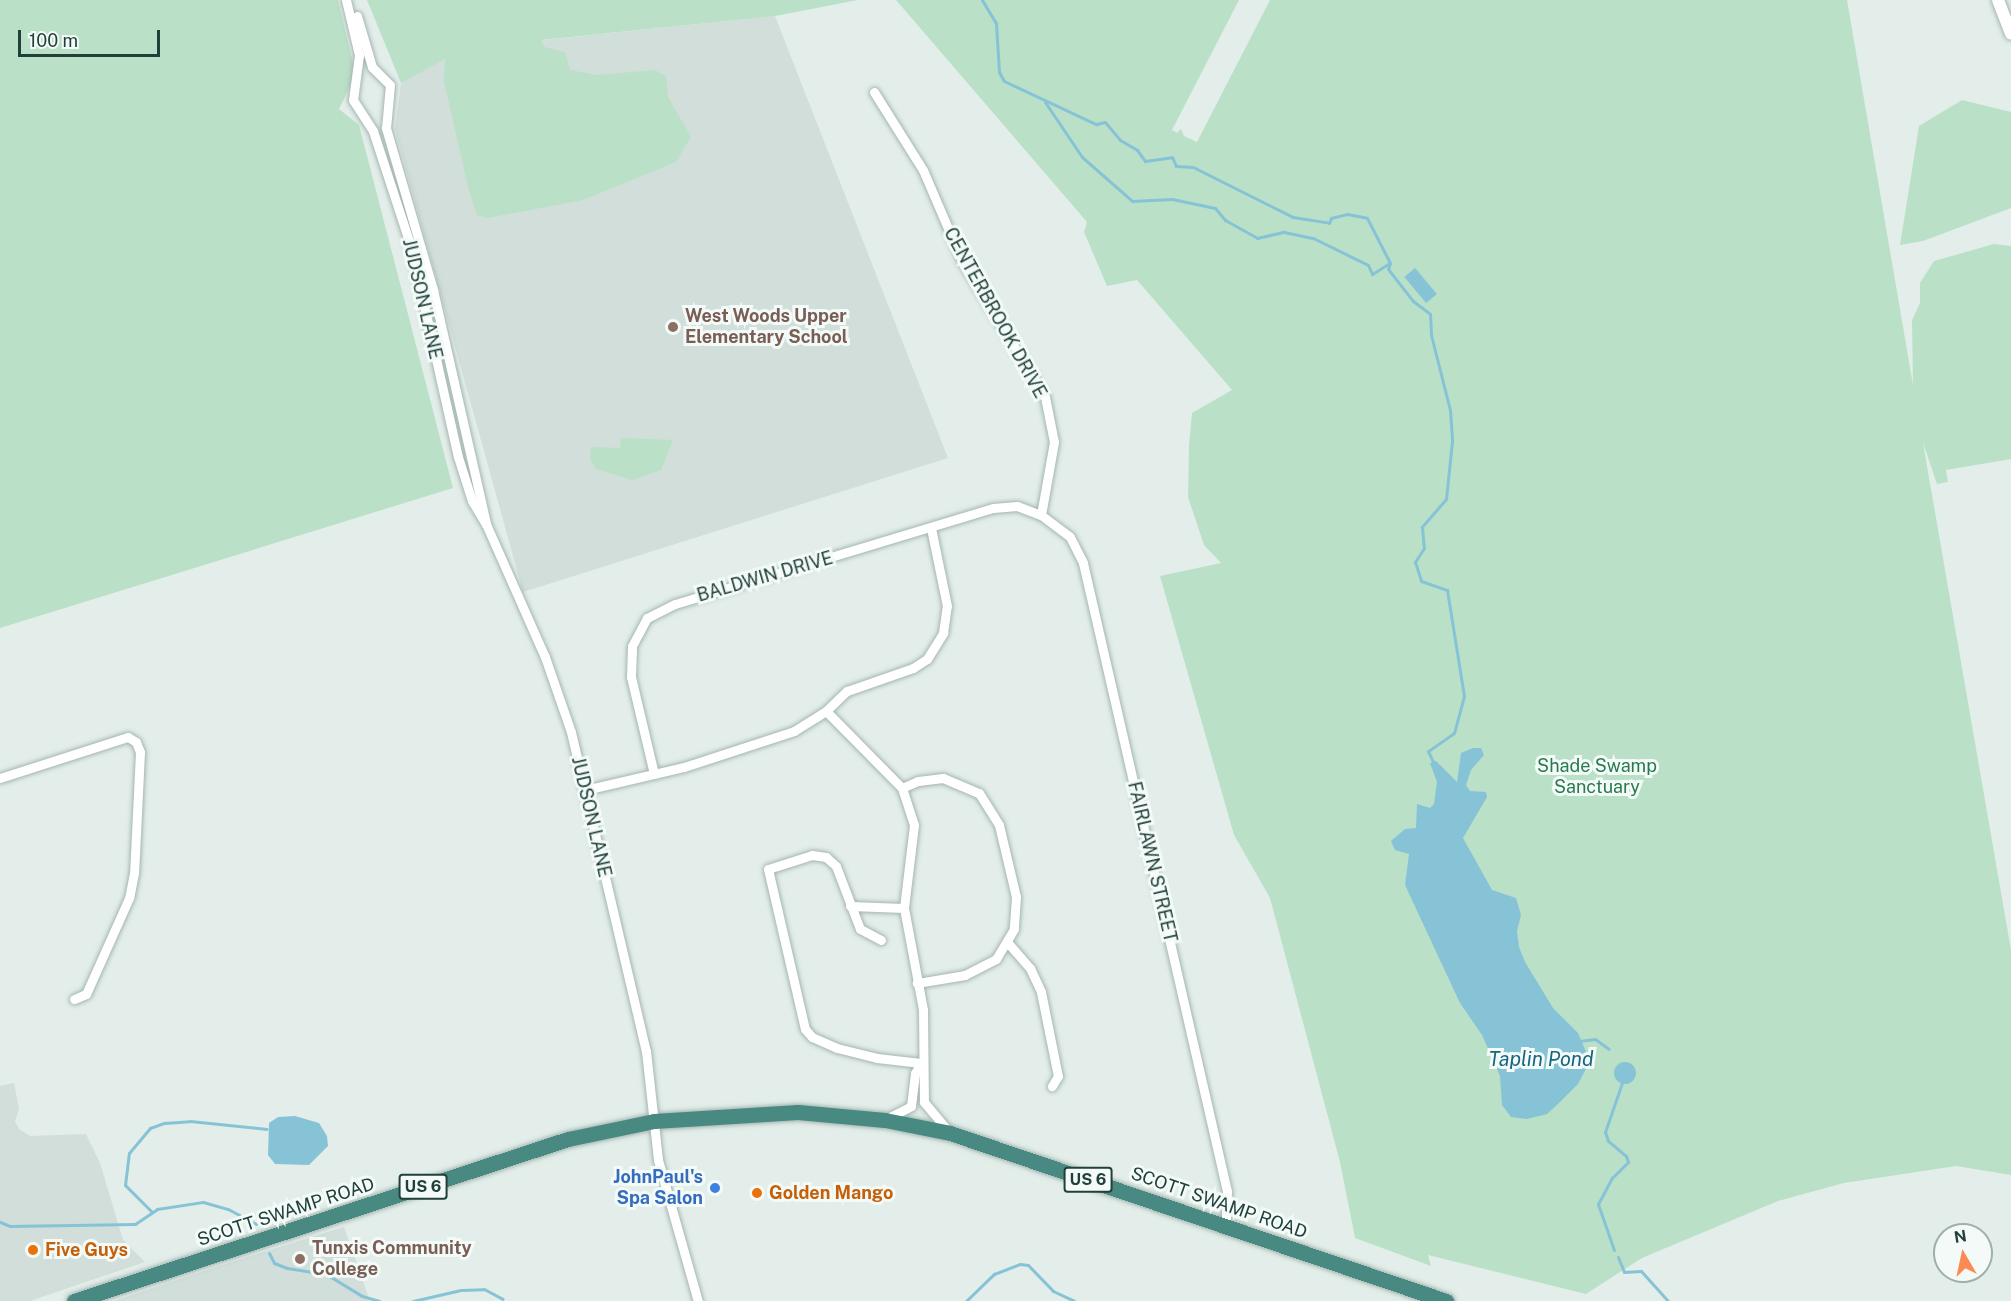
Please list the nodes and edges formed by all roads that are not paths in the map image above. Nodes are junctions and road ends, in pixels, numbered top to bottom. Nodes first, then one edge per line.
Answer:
1 (346, 0) edge
2 (352, 0) edge
3 (1998, 0) edge
4 (2011, 34) edge
5 (377, 73) junction
6 (359, 77) junction
7 (874, 92) dead end
8 (1041, 515) junction
9 (486, 524) junction
10 (931, 528) junction
11 (826, 711) junction
12 (654, 774) junction
13 (0, 778) edge
14 (902, 788) junction
15 (585, 790) junction
16 (850, 906) junction
17 (904, 908) junction
18 (881, 940) dead end
19 (1008, 943) junction
20 (917, 983) junction
21 (74, 999) dead end
22 (921, 1063) junction
23 (1052, 1086) dead end
24 (885, 1120) junction
25 (654, 1121) junction
26 (950, 1133) junction
27 (1226, 1226) junction
28 (74, 1301) edge
29 (698, 1301) edge
30 (1446, 1301) edge

1 - 6 street, JUDSON LANE
2 - 5 street, JUDSON LANE
3 - 4 street
5 - 6 street
5 - 9 street, JUDSON LANE
6 - 9 street, JUDSON LANE
7 - 8 street, CENTERBROOK DRIVE
8 - 10 street, BALDWIN DRIVE
8 - 27 street, FAIRLAWN STREET
9 - 15 street, JUDSON LANE
10 - 11 street
10 - 12 street, BALDWIN DRIVE
11 - 12 street
11 - 14 street
12 - 15 street
13 - 21 street
14 - 17 street
14 - 19 street
15 - 25 street, JUDSON LANE
16 - 17 street
16 - 18 street
16 - 22 street
17 - 20 street
19 - 20 street
19 - 23 street
20 - 22 street
22 - 24 street
22 - 26 street
24 - 25 highway, SCOTT SWAMP ROAD / US 6
24 - 26 highway, SCOTT SWAMP ROAD / US 6
25 - 28 highway, SCOTT SWAMP ROAD / US 6
25 - 29 street, JUDSON LANE
26 - 27 highway, SCOTT SWAMP ROAD / US 6
27 - 30 highway, SCOTT SWAMP ROAD / US 6

